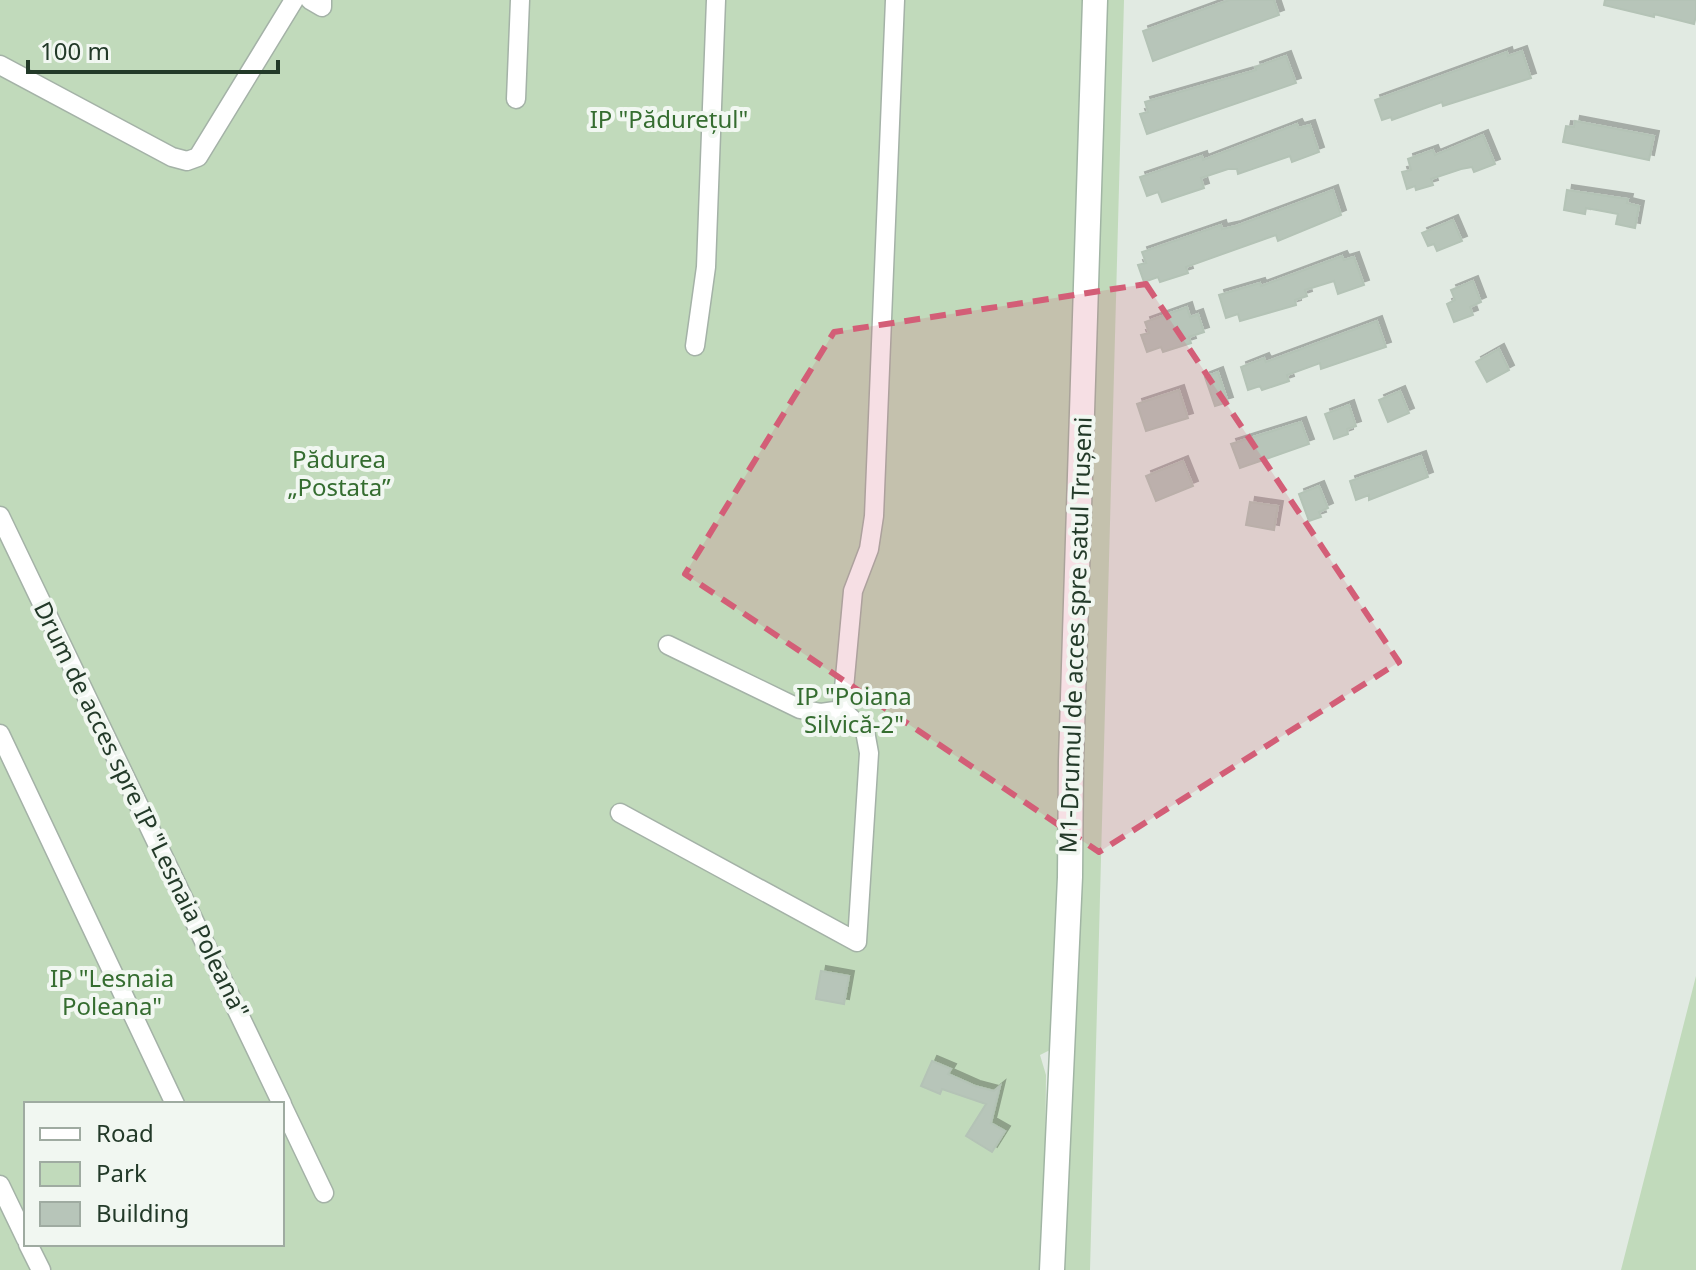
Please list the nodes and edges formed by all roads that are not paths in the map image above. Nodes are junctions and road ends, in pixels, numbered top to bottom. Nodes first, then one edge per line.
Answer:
1 (294, 0) edge
2 (310, 0) edge
3 (322, 0) edge
4 (520, 0) edge
5 (716, 0) edge
6 (895, 0) edge
7 (1095, 0) edge
8 (0, 65) edge
9 (516, 99) dead end
10 (695, 346) dead end
11 (0, 516) edge
12 (668, 645) dead end
13 (842, 710) junction
14 (0, 734) edge
15 (620, 813) dead end
16 (174, 1102) edge
17 (281, 1102) edge
18 (284, 1108) edge
19 (0, 1185) edge
20 (324, 1193) dead end
21 (24, 1236) edge
22 (29, 1246) edge
23 (41, 1270) edge
24 (1052, 1270) edge

1 - 8 street
2 - 3 street
4 - 9 street
5 - 10 street
6 - 13 street
7 - 24 street, M1-Drumul de acces spre satul Trușeni
11 - 17 street, Drum de acces spre IP "Lesnaia Poleana"
12 - 13 street
13 - 15 street
14 - 16 street
18 - 20 street, Drum de acces spre IP "Lesnaia Poleana"
19 - 21 street
22 - 23 street

